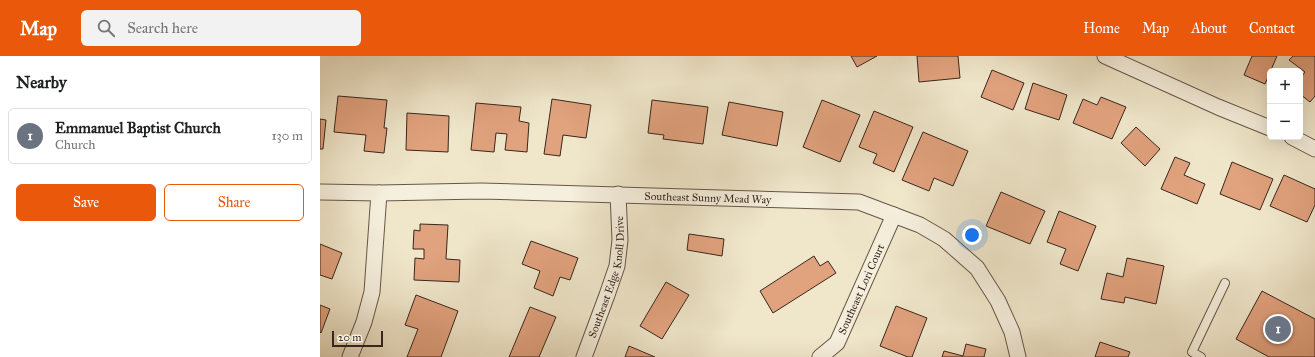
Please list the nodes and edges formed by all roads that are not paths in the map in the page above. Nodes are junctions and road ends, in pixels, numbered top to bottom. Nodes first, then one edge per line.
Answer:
1 (1105, 56) edge
2 (1267, 127) edge
3 (1298, 140) edge
4 (1315, 149) edge
5 (320, 192) edge
6 (379, 193) junction
7 (618, 194) junction
8 (894, 214) junction
9 (1225, 283) dead end
10 (350, 357) edge
11 (584, 357) edge
12 (820, 357) edge
13 (1018, 357) edge
14 (1201, 357) edge

1 - 2 street
3 - 4 street
5 - 6 street, Southeast Sunny Mead Way
6 - 7 street, Southeast Sunny Mead Way
6 - 10 street
7 - 8 street, Southeast Sunny Mead Way
7 - 11 street, Southeast Edge Knoll Drive
8 - 12 street, Southeast Lori Court
8 - 13 street, Southeast Sunny Mead Way
9 - 14 lane

